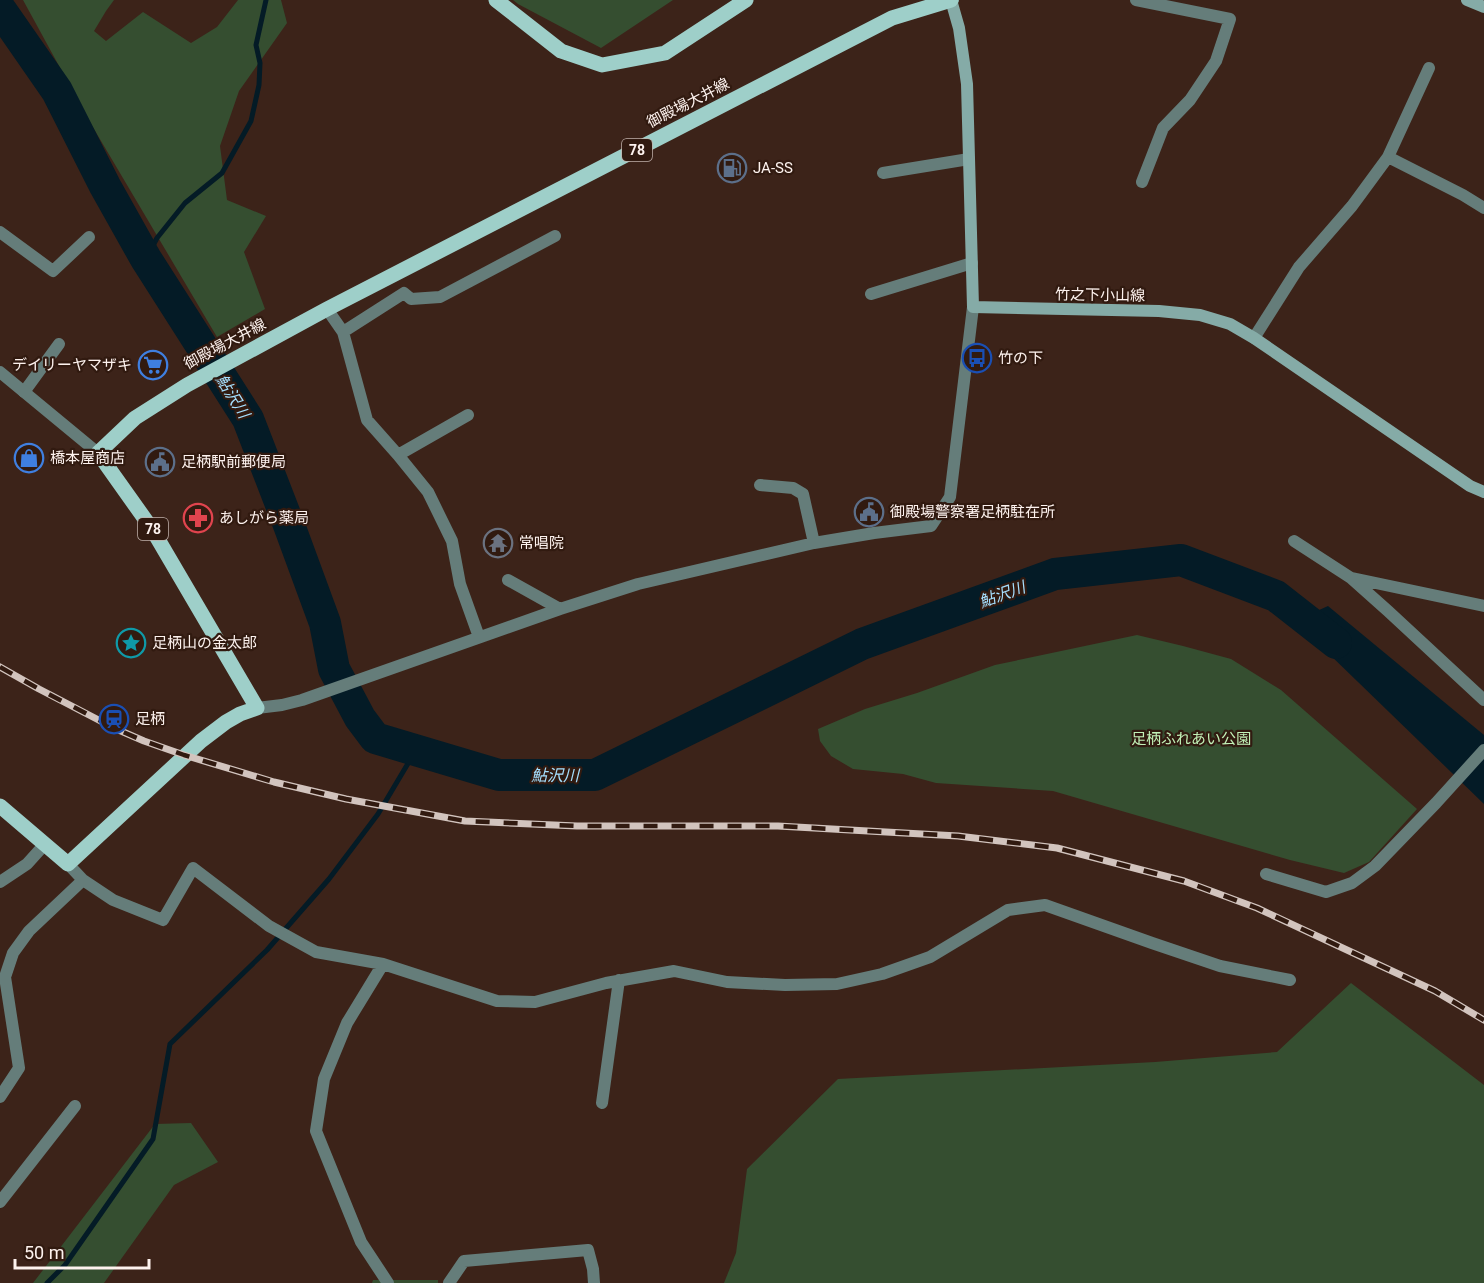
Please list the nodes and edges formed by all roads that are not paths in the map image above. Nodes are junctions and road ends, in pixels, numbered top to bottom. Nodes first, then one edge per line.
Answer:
1 (496, 0) edge
2 (746, 0) edge
3 (952, 0) edge
4 (1136, 0) edge
5 (1467, 0) edge
6 (1484, 7) edge
7 (1429, 68) dead end
8 (1388, 157) junction
9 (969, 159) junction
10 (883, 173) dead end
11 (1142, 182) dead end
12 (1484, 208) edge
13 (0, 232) edge
14 (555, 236) dead end
15 (89, 237) dead end
16 (972, 263) junction
17 (871, 294) dead end
18 (973, 307) junction
19 (327, 309) junction
20 (343, 332) junction
21 (1254, 338) junction
22 (59, 344) dead end
23 (0, 372) edge
24 (24, 392) junction
25 (468, 414) dead end
26 (98, 453) junction
27 (398, 455) junction
28 (760, 485) dead end
29 (1484, 492) edge
30 (1294, 541) dead end
31 (814, 543) junction
32 (1351, 578) junction
33 (508, 580) dead end
34 (1484, 606) edge
35 (560, 609) junction
36 (479, 637) junction
37 (1484, 700) edge
38 (257, 708) junction
39 (1484, 750) edge
40 (0, 806) edge
41 (45, 844) junction
42 (68, 864) junction
43 (1266, 874) dead end
44 (83, 880) junction
45 (0, 882) edge
46 (383, 964) junction
47 (619, 980) junction
48 (1290, 980) dead end
49 (0, 1097) edge
50 (602, 1103) dead end
51 (75, 1106) dead end
52 (0, 1202) edge
53 (388, 1283) edge
54 (449, 1283) edge
55 (594, 1283) edge

1 - 2 main road
3 - 9 main road
3 - 19 main road, 御殿場大井線 / 78
4 - 11 street
5 - 6 main road
7 - 8 street
8 - 12 street
8 - 21 street
9 - 10 street
9 - 16 main road
13 - 15 street
14 - 20 street
16 - 17 street
16 - 18 main road
18 - 21 main road, 竹之下小山線
18 - 31 street
19 - 20 street
19 - 26 main road, 御殿場大井線 / 78
20 - 27 street
21 - 29 main road, 竹之下小山線
22 - 24 street
23 - 24 street
24 - 26 street
25 - 27 street
26 - 38 main road, 78
27 - 36 street
28 - 31 street
30 - 32 street
31 - 35 street
32 - 34 street
32 - 37 street
33 - 35 street
35 - 36 street
36 - 38 street
38 - 42 main road
39 - 43 street
40 - 41 main road
41 - 42 main road
41 - 45 street
42 - 44 street
44 - 46 street
44 - 49 street
46 - 47 street
46 - 53 street
47 - 48 street
47 - 50 street
51 - 52 street
54 - 55 street

